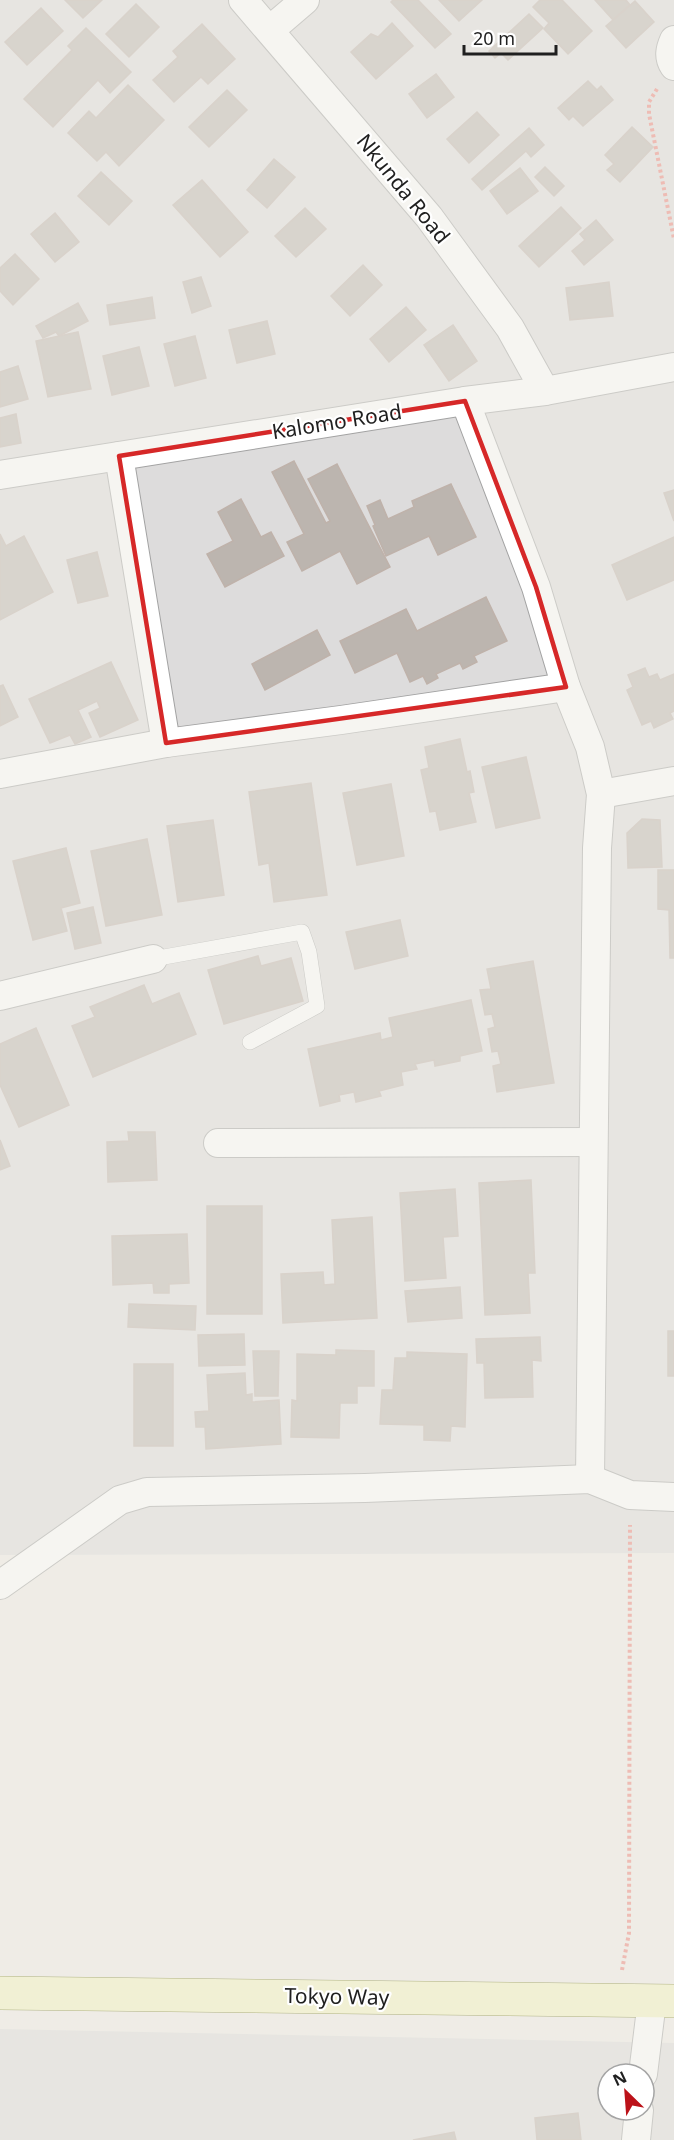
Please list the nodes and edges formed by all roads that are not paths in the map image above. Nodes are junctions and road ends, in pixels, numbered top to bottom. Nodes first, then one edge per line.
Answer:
1 (243, 0) edge
2 (305, 0) edge
3 (270, 30) junction
4 (674, 40) edge
5 (666, 77) edge
6 (674, 367) edge
7 (545, 391) junction
8 (465, 401) junction
9 (119, 456) junction
10 (0, 475) edge
11 (566, 687) junction
12 (166, 743) junction
13 (0, 774) edge
14 (674, 781) edge
15 (601, 794) junction
16 (153, 959) joint
17 (0, 996) edge
18 (250, 1042) dead end
19 (593, 1142) junction
20 (218, 1143) dead end
21 (590, 1479) junction
22 (674, 1497) edge
23 (0, 1586) edge
24 (0, 1993) edge
25 (663, 2001) edge
26 (646, 2062) edge
27 (638, 2122) edge
28 (636, 2140) edge

1 - 3 street, Nkunda Road
2 - 3 street
3 - 7 street, Nkunda Road
4 - 5 street
6 - 7 street, Kalomo Road
7 - 8 street, Kalomo Road
8 - 9 street, Kalomo Road
8 - 11 street
9 - 10 street, Kalomo Road
9 - 12 street
11 - 12 street
11 - 15 street
12 - 13 street
14 - 15 street
15 - 19 street
16 - 17 street
16 - 18 lane
19 - 20 street
19 - 21 street
21 - 22 street
21 - 23 street
24 - 25 main road, Tokyo Way
25 - 26 street
27 - 28 street

